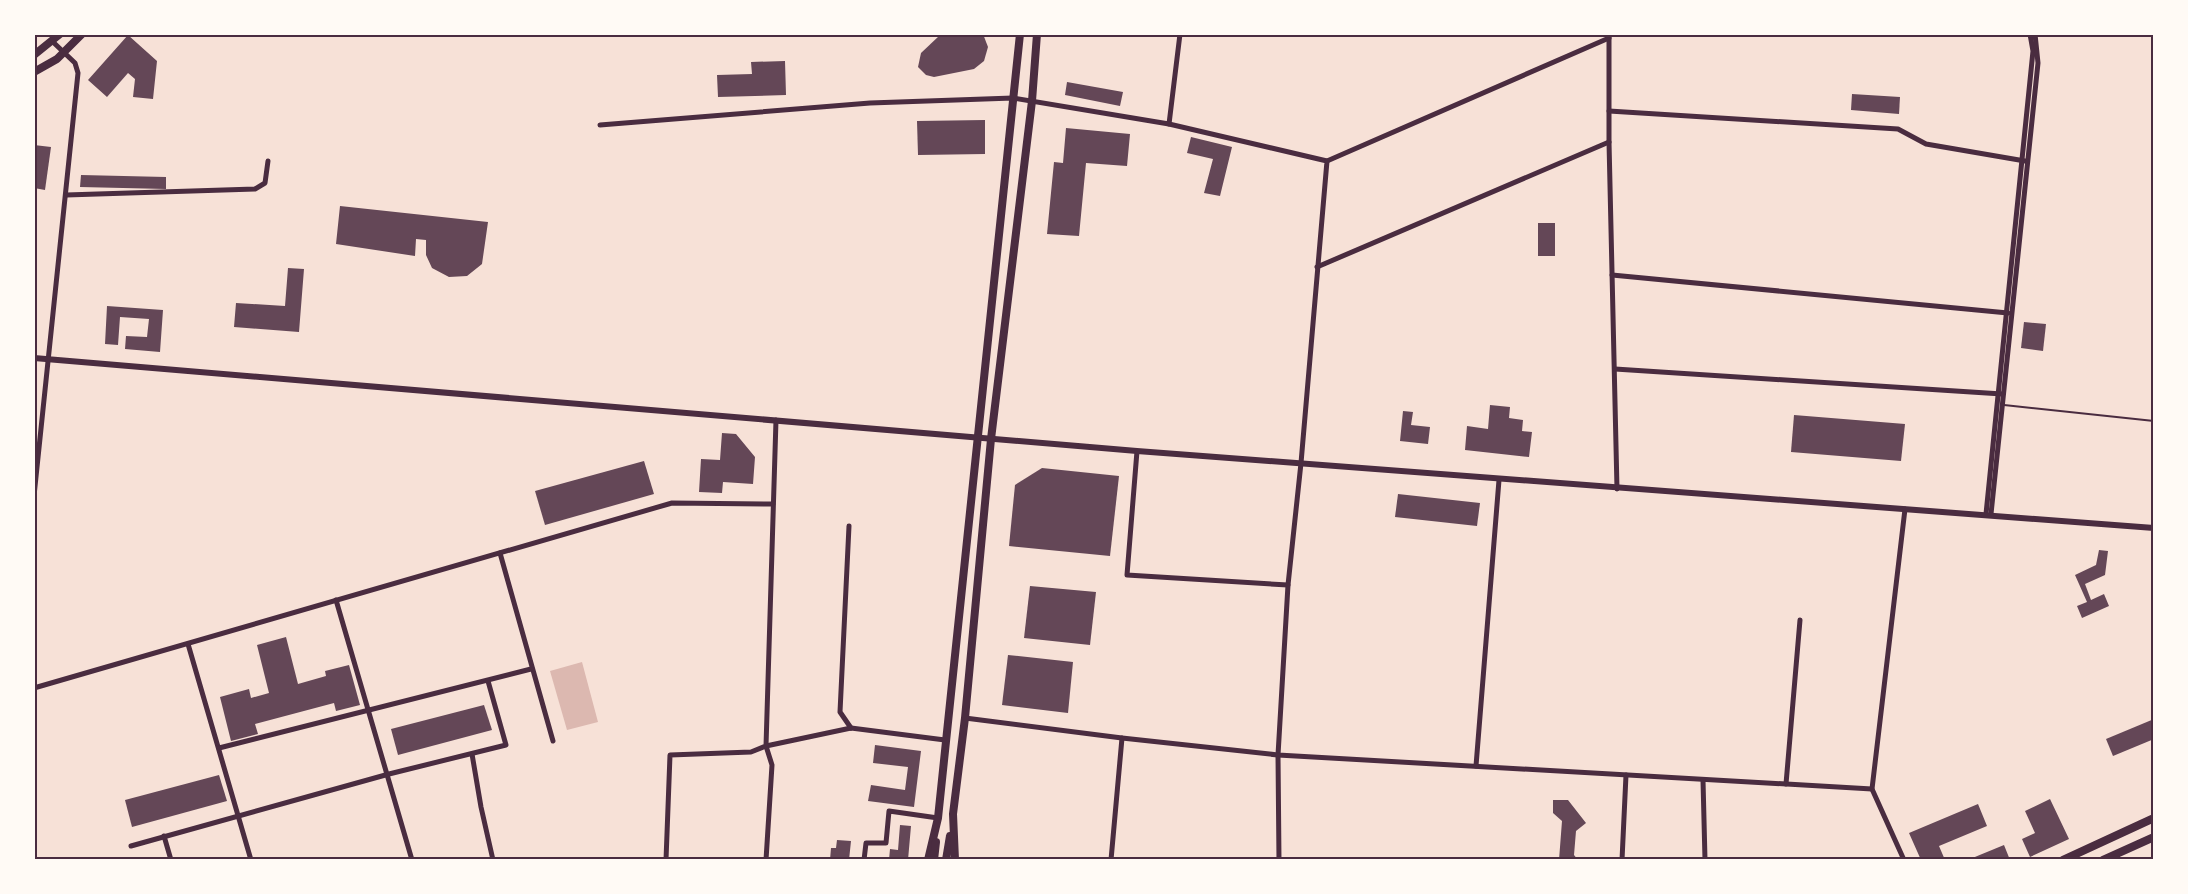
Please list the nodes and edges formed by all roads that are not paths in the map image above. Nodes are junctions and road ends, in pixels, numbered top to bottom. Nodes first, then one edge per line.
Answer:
1 (60, 34) edge
2 (82, 34) edge
3 (1020, 34) edge
4 (1037, 34) edge
5 (1179, 34) edge
6 (2030, 34) edge
7 (2035, 34) edge
8 (1609, 36) edge
9 (53, 42) junction
10 (65, 52) junction
11 (34, 55) edge
12 (34, 72) edge
13 (1013, 98) junction
14 (1032, 101) junction
15 (1609, 111) junction
16 (1169, 124) junction
17 (600, 125) dead end
18 (1609, 142) junction
19 (268, 161) dead end
20 (1327, 161) junction
21 (2026, 161) junction
22 (66, 195) junction
23 (1317, 267) junction
24 (1612, 274) junction
25 (2010, 313) junction
26 (34, 358) edge
27 (48, 359) junction
28 (1615, 369) junction
29 (2002, 394) junction
30 (2001, 404) junction
31 (776, 420) junction
32 (2154, 421) edge
33 (978, 437) junction
34 (991, 439) junction
35 (1137, 451) junction
36 (1301, 463) junction
37 (1499, 480) junction
38 (1617, 489) junction
39 (34, 496) edge
40 (773, 504) junction
41 (1905, 509) junction
42 (1989, 514) junction
43 (849, 526) dead end
44 (2154, 528) edge
45 (500, 553) junction
46 (1288, 585) junction
47 (336, 600) junction
48 (1800, 620) dead end
49 (188, 644) junction
50 (531, 669) junction
51 (488, 681) junction
52 (34, 688) edge
53 (370, 710) junction
54 (965, 718) junction
55 (851, 728) junction
56 (1122, 738) junction
57 (945, 740) junction
58 (553, 741) dead end
59 (766, 746) junction
60 (219, 748) junction
61 (472, 754) junction
62 (1278, 755) junction
63 (1476, 766) junction
64 (388, 774) junction
65 (1626, 775) junction
66 (1703, 780) junction
67 (1786, 784) junction
68 (1872, 789) junction
69 (952, 814) junction
70 (239, 815) junction
71 (938, 818) junction
72 (2154, 818) edge
73 (164, 836) junction
74 (2154, 837) edge
75 (131, 846) dead end
76 (171, 860) edge
77 (251, 860) edge
78 (412, 860) edge
79 (493, 860) edge
80 (666, 860) edge
81 (766, 860) edge
82 (864, 860) edge
83 (927, 860) edge
84 (934, 860) edge
85 (946, 860) edge
86 (955, 860) edge
87 (1111, 860) edge
88 (1279, 860) edge
89 (1622, 860) edge
90 (1705, 860) edge
91 (1904, 860) edge
92 (2063, 860) edge
93 (2103, 860) edge

1 - 9 main road
2 - 10 main road
3 - 13 main road
4 - 14 main road
5 - 16 street
6 - 21 street
7 - 21 street
8 - 15 street
8 - 20 street
9 - 10 street
9 - 11 main road
10 - 12 main road
10 - 22 street
13 - 14 street
13 - 17 street
13 - 33 main road
14 - 16 street
14 - 34 main road
15 - 18 street
15 - 21 street
16 - 20 street
18 - 23 street
18 - 24 street
19 - 22 street
20 - 23 street
21 - 25 street
22 - 27 street
23 - 36 street
24 - 25 street
24 - 28 street
25 - 29 street
26 - 27 street
27 - 31 street
27 - 39 street
28 - 29 street
28 - 38 street
29 - 30 street
30 - 32 lane
30 - 42 street
31 - 33 street
31 - 40 street
33 - 34 street
33 - 57 main road
34 - 35 street
34 - 54 main road
35 - 36 street
35 - 46 street
36 - 37 street
36 - 46 street
37 - 38 street
37 - 63 street
38 - 41 street
40 - 45 street
40 - 59 street
41 - 42 street
41 - 68 street
42 - 44 street
43 - 55 street
45 - 47 street
45 - 50 street
46 - 62 street
47 - 49 street
47 - 53 street
48 - 67 street
49 - 52 street
49 - 60 street
50 - 51 street
50 - 58 street
51 - 53 street
51 - 61 street
53 - 60 street
53 - 64 street
54 - 56 street
54 - 69 main road
55 - 57 street
55 - 59 street
56 - 62 street
56 - 87 street
57 - 71 main road
59 - 80 street
59 - 81 street
60 - 70 street
61 - 64 street
61 - 79 street
62 - 63 street
62 - 88 street
63 - 65 street
64 - 70 street
64 - 78 street
65 - 66 street
65 - 89 street
66 - 67 street
66 - 90 street
67 - 68 street
68 - 91 street
69 - 85 main road
69 - 86 main road
70 - 73 street
70 - 77 street
71 - 82 street
71 - 83 main road
71 - 84 main road
72 - 92 main road
73 - 75 street
73 - 76 street
74 - 93 main road

